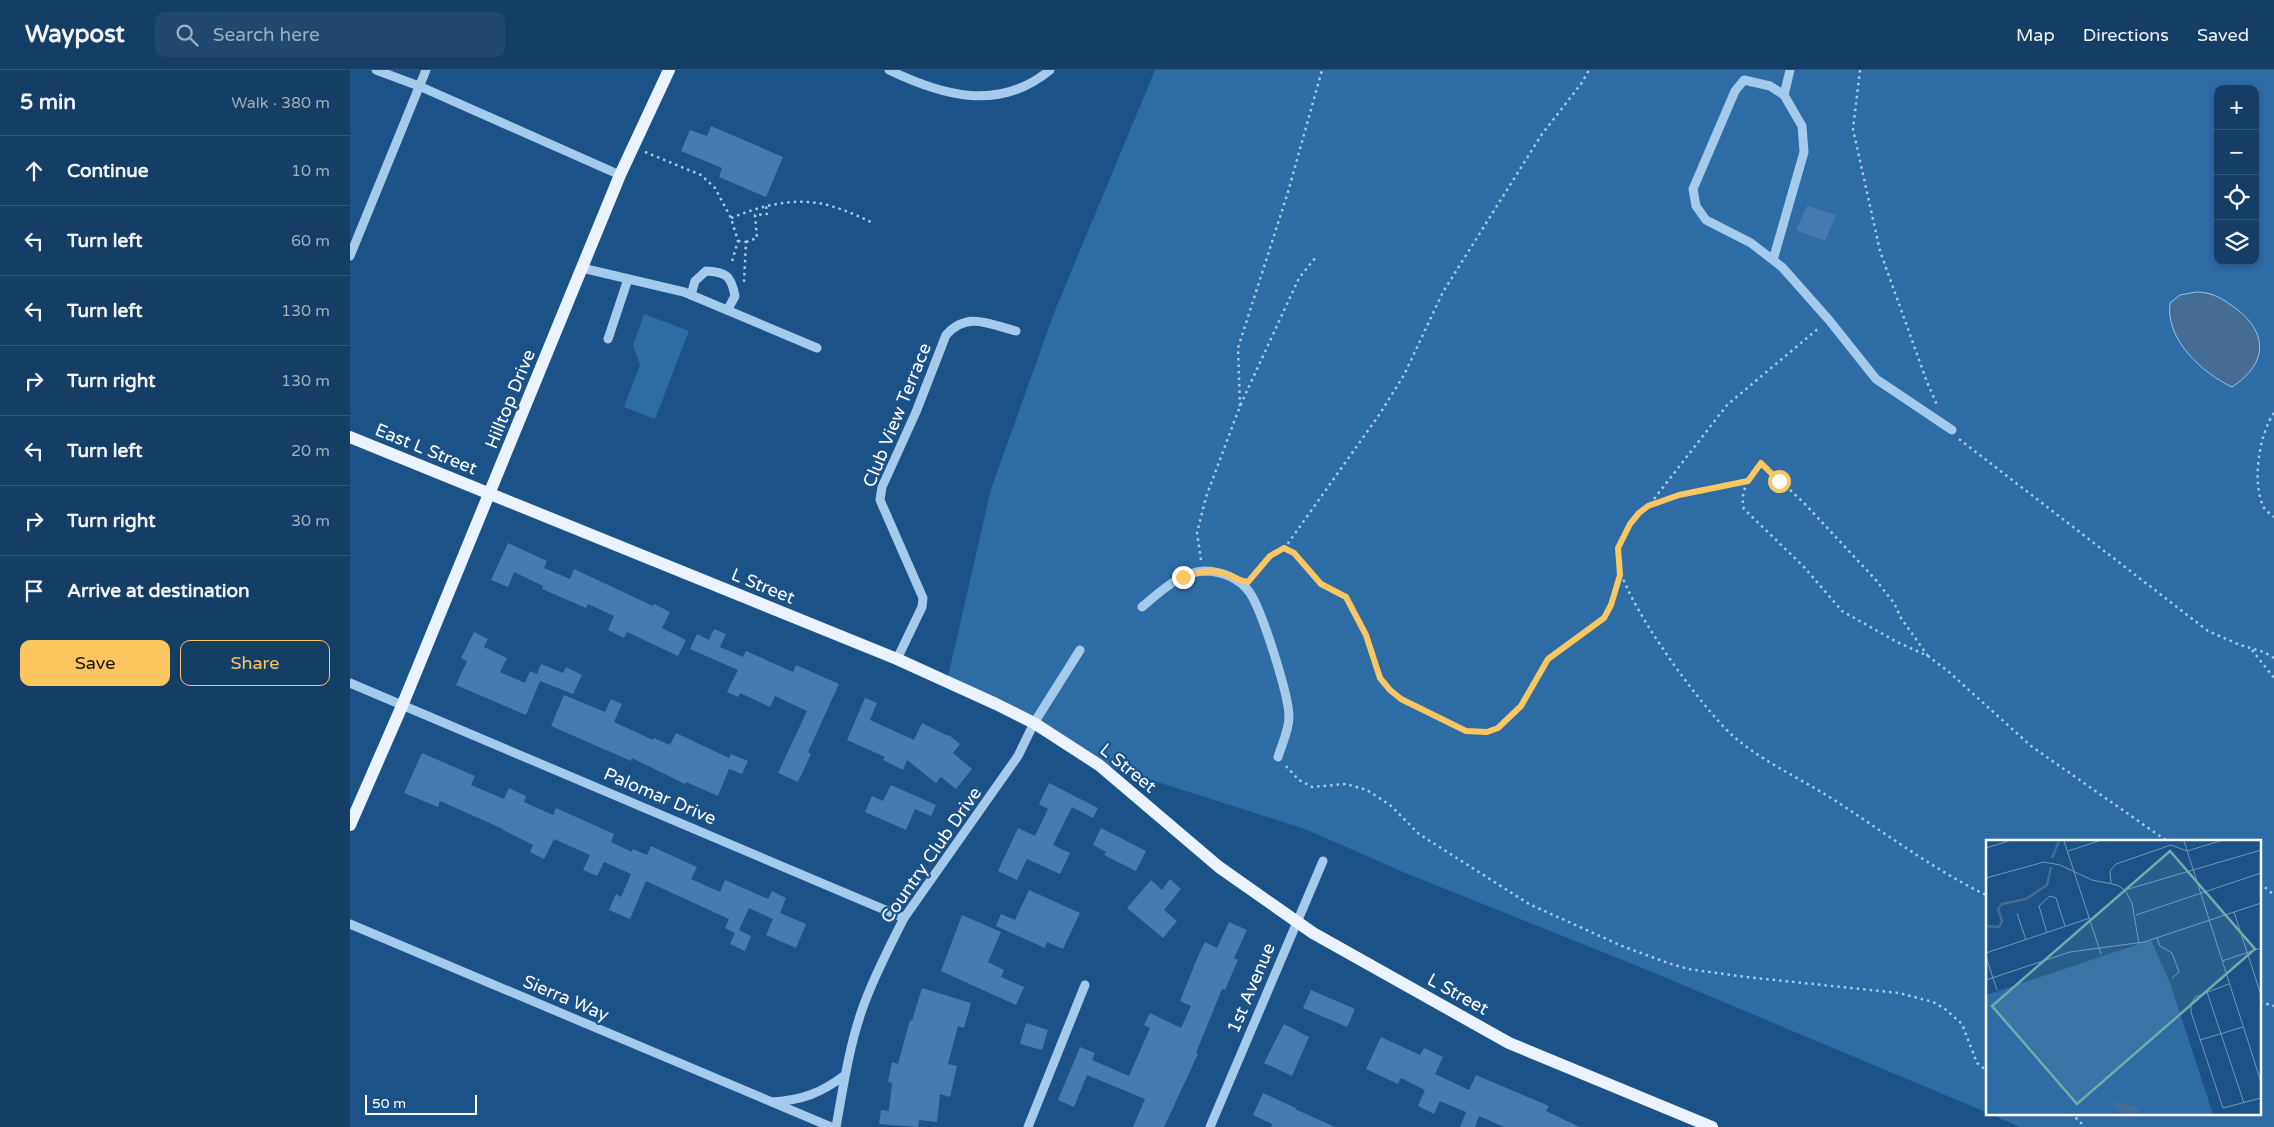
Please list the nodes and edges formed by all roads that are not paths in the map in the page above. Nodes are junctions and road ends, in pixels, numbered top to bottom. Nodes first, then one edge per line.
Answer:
1 (376, 70) edge
2 (426, 70) edge
3 (669, 70) edge
4 (889, 70) edge
5 (1050, 70) edge
6 (1790, 70) edge
7 (419, 86) junction
8 (1784, 95) junction
9 (620, 175) junction
10 (350, 256) edge
11 (1773, 260) junction
12 (582, 268) junction
13 (628, 279) junction
14 (691, 295) junction
15 (728, 309) junction
16 (1016, 331) dead end
17 (608, 339) dead end
18 (817, 348) dead end
19 (1952, 430) road end
20 (350, 437) edge
21 (490, 494) junction
22 (1142, 607) dead end
23 (1080, 650) dead end
24 (896, 659) junction
25 (350, 683) edge
26 (402, 706) junction
27 (1034, 723) junction
28 (1278, 757) road end
29 (350, 825) edge
30 (1323, 861) dead end
31 (904, 918) junction
32 (1296, 922) junction
33 (350, 924) edge
34 (1085, 985) dead end
35 (845, 1075) junction
36 (770, 1102) junction
37 (831, 1127) edge
38 (836, 1127) edge
39 (1028, 1127) edge
40 (1210, 1127) edge
41 (1712, 1127) edge

1 - 7 street
2 - 7 street
3 - 9 main road, Hilltop Drive
4 - 5 street
6 - 8 street
7 - 9 street
7 - 10 street
8 - 11 street
8 - 11 street
9 - 12 main road, Hilltop Drive
11 - 19 street
12 - 13 street
12 - 21 main road, Hilltop Drive
13 - 14 street
13 - 17 street
14 - 15 street
14 - 15 street
15 - 18 street
16 - 24 street, Club View Terrace
20 - 21 main road, East L Street
21 - 24 main road, L Street
21 - 26 main road, Hilltop Drive
22 - 28 street
23 - 27 street, Country Club Drive
24 - 27 main road, L Street
25 - 26 street, Palomar Drive
26 - 29 main road, Hilltop Drive
26 - 31 street, Palomar Drive
27 - 31 street, Country Club Drive
27 - 32 main road, L Street
30 - 32 street, 1st Avenue
31 - 35 street, Country Club Drive
32 - 40 street, 1st Avenue
32 - 41 main road, L Street
33 - 36 street, Sierra Way
34 - 39 street
35 - 36 street, Sierra Way
35 - 38 street, Country Club Drive
36 - 37 street, Sierra Way

